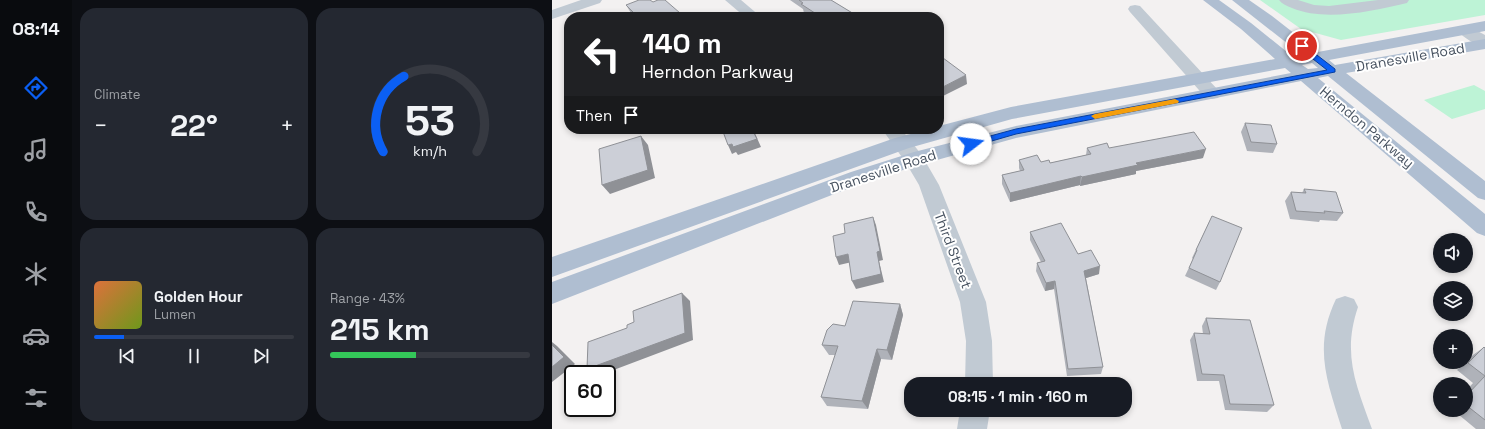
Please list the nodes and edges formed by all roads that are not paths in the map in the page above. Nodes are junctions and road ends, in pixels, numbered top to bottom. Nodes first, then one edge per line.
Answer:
1 (595, 0) edge
2 (732, 0) edge
3 (1210, 0) edge
4 (1239, 0) edge
5 (1286, 0) edge
6 (1402, 0) edge
7 (1135, 9) dead end
8 (748, 12) edge
9 (552, 15) edge
10 (1485, 26) edge
11 (1465, 30) junction
12 (1485, 43) edge
13 (1315, 57) junction
14 (1289, 62) junction
15 (1332, 71) junction
16 (1305, 75) junction
17 (1198, 78) junction
18 (1212, 94) junction
19 (944, 132) edge
20 (937, 134) edge
21 (902, 144) edge
22 (1485, 192) edge
23 (1485, 226) edge
24 (552, 267) edge
25 (552, 292) edge
26 (1345, 307) dead end
27 (978, 377) edge
28 (974, 417) edge
29 (972, 429) edge
30 (1357, 429) edge

1 - 9 street
2 - 8 street
3 - 14 main road, Herndon Parkway
4 - 13 main road, Herndon Parkway
5 - 6 street
7 - 17 street
10 - 11 main road, Dranesville Road
11 - 12 street
11 - 13 main road, Dranesville Road
12 - 15 main road, Dranesville Road
13 - 14 main road, Dranesville Road
13 - 15 main road, Herndon Parkway
14 - 16 main road, Herndon Parkway
14 - 17 main road, Dranesville Road
15 - 16 main road, Dranesville Road
15 - 22 main road, Herndon Parkway
16 - 18 main road, Dranesville Road
16 - 23 main road, Herndon Parkway
17 - 18 street
17 - 19 main road, Dranesville Road
18 - 21 main road, Dranesville Road
20 - 21 main road, Dranesville Road
21 - 24 main road, Dranesville Road
21 - 25 main road, Dranesville Road
21 - 27 street, Third Street
26 - 30 street
28 - 29 street

